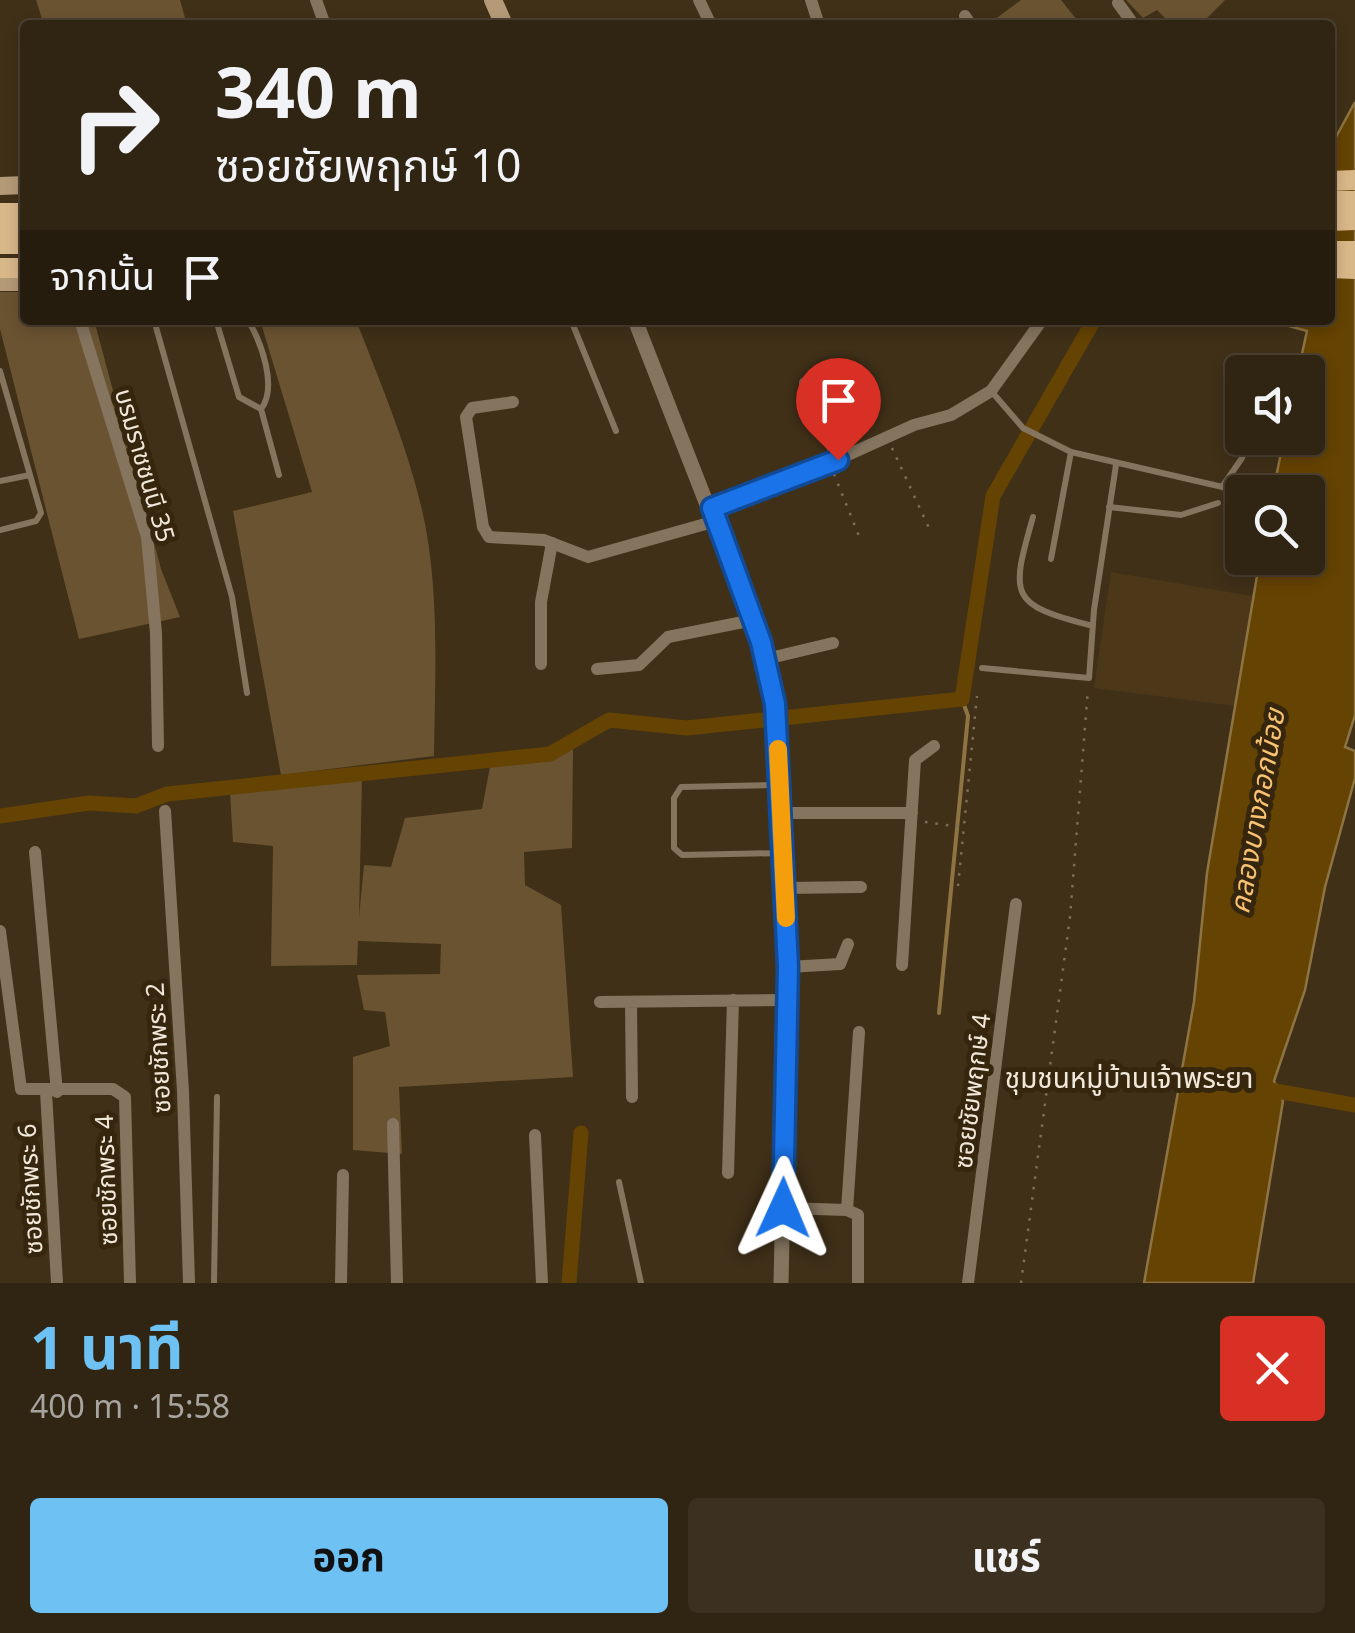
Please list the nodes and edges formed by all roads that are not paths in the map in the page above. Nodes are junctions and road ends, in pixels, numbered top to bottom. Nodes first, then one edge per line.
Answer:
1 (1118, 3) dead end
2 (1130, 20) edge
3 (82, 325) edge
4 (155, 325) edge
5 (217, 325) edge
6 (250, 325) edge
7 (573, 325) edge
8 (638, 325) edge
9 (1038, 325) edge
10 (0, 371) edge
11 (806, 384) dead end
12 (991, 391) junction
13 (512, 402) dead end
14 (261, 409) junction
15 (616, 431) dead end
16 (1071, 452) junction
17 (1243, 455) edge
18 (834, 462) junction
19 (1116, 464) junction
20 (30, 476) junction
21 (279, 476) dead end
22 (0, 482) edge
23 (1222, 487) junction
24 (1225, 488) edge
25 (1218, 503) dead end
26 (1110, 507) junction
27 (714, 514) junction
28 (1032, 517) dead end
29 (0, 530) edge
30 (552, 543) junction
31 (1051, 560) dead end
32 (753, 620) junction
33 (1094, 626) junction
34 (833, 643) dead end
35 (766, 659) junction
36 (541, 664) dead end
37 (982, 668) dead end
38 (596, 669) dead end
39 (247, 693) dead end
40 (158, 746) dead end
41 (934, 746) dead end
42 (780, 784) junction
43 (164, 811) dead end
44 (782, 813) junction
45 (912, 817) junction
46 (35, 852) dead end
47 (783, 853) junction
48 (861, 887) dead end
49 (784, 888) junction
50 (1016, 904) dead end
51 (0, 931) edge
52 (848, 944) dead end
53 (902, 964) dead end
54 (788, 967) junction
55 (733, 1000) junction
56 (788, 1000) junction
57 (600, 1002) dead end
58 (631, 1002) junction
59 (859, 1032) dead end
60 (51, 1092) junction
61 (217, 1096) dead end
62 (632, 1097) dead end
63 (393, 1124) dead end
64 (536, 1135) dead end
65 (728, 1172) dead end
66 (343, 1175) dead end
67 (619, 1182) dead end
68 (783, 1208) junction
69 (847, 1210) junction
70 (57, 1283) edge
71 (130, 1283) edge
72 (188, 1283) edge
73 (214, 1283) edge
74 (340, 1283) edge
75 (397, 1283) edge
76 (542, 1283) edge
77 (641, 1283) edge
78 (781, 1283) edge
79 (858, 1283) edge
80 (968, 1283) edge

1 - 2 street
3 - 40 street, บรมราชชนนี 35
4 - 39 lane
5 - 14 lane
6 - 14 lane
7 - 15 lane
8 - 27 street
9 - 12 street
10 - 20 lane
11 - 18 street
12 - 16 lane
12 - 18 street
13 - 30 street
14 - 21 lane
16 - 19 lane
16 - 31 lane
17 - 23 lane
18 - 27 street
19 - 23 lane
19 - 26 lane
20 - 22 lane
20 - 29 lane
23 - 24 lane
25 - 26 lane
26 - 33 lane
27 - 30 street
27 - 32 street
28 - 33 lane
30 - 36 street
32 - 35 street
32 - 38 street
33 - 37 lane
34 - 35 street
35 - 42 street
41 - 45 street
42 - 44 street
42 - 47 lane
43 - 72 street, ซอยชักพระ 2
44 - 45 street
44 - 47 street
45 - 53 street
46 - 60 street, ซอยชักพระ 6
47 - 49 street
48 - 49 street
49 - 54 street
50 - 80 street, ซอยชัยพฤกษ์ 4
51 - 60 street
52 - 54 street
54 - 56 street
55 - 56 street
55 - 58 street
55 - 65 street
56 - 68 street
57 - 58 street
58 - 62 street
59 - 69 street
60 - 70 street, ซอยชักพระ 6
60 - 71 street, ซอยชักพระ 4
61 - 73 lane
63 - 75 street
64 - 76 street
66 - 74 street
67 - 77 lane
68 - 69 street
68 - 78 street
69 - 79 street

